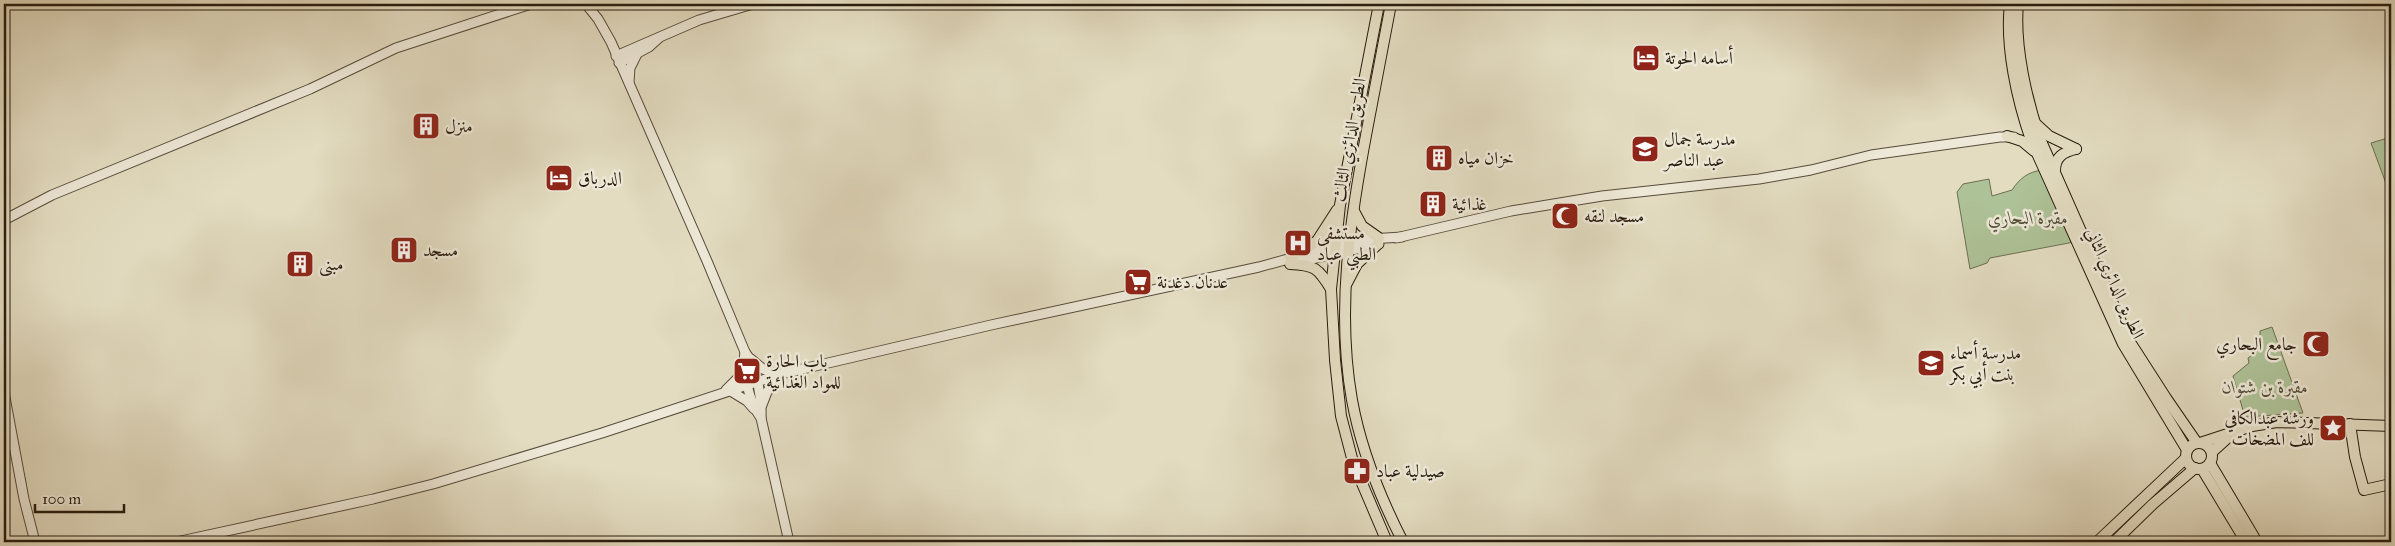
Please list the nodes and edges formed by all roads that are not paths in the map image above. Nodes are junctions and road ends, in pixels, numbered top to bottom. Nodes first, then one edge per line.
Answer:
1 (531, 4) edge
2 (586, 4) edge
3 (753, 4) edge
4 (1379, 4) edge
5 (1391, 4) edge
6 (2010, 4) edge
7 (2018, 4) edge
8 (611, 42) junction
9 (634, 51) junction
10 (617, 59) junction
11 (628, 85) junction
12 (2030, 122) junction
13 (2007, 136) junction
14 (2036, 140) junction
15 (2041, 159) junction
16 (2055, 172) junction
17 (1340, 205) junction
18 (1353, 209) junction
19 (4, 220) edge
20 (1379, 241) junction
21 (1348, 248) junction
22 (1334, 251) junction
23 (1290, 260) junction
24 (1344, 288) junction
25 (1331, 289) junction
26 (746, 356) junction
27 (780, 375) junction
28 (752, 383) junction
29 (726, 391) junction
30 (4, 392) edge
31 (758, 408) junction
32 (2350, 424) junction
33 (2391, 426) edge
34 (2235, 432) junction
35 (2199, 443) junction
36 (2212, 452) junction
37 (2187, 454) junction
38 (2202, 467) junction
39 (2391, 484) edge
40 (35, 542) edge
41 (176, 542) edge
42 (788, 542) edge
43 (1386, 542) edge
44 (1403, 542) edge
45 (2097, 542) edge
46 (2114, 542) edge
47 (2246, 542) edge
48 (2257, 542) edge

1 - 19 street
2 - 8 street
3 - 9 street
4 - 17 main road, الطريق الدائري الثالث
5 - 18 main road, الطريق الدائري الثالث
6 - 12 main road, الطريق الدائري الثاني
7 - 12 main road, الطريق الدائري الثاني
8 - 9 street
8 - 10 street
9 - 10 street
9 - 11 street
10 - 11 street
11 - 26 street
12 - 13 main road
12 - 14 main road, الطريق الدائري الثاني
12 - 16 main road
13 - 14 street
13 - 15 main road
13 - 20 street
14 - 15 main road, الطريق الدائري الثاني
14 - 16 main road, الطريق الدائري الثاني
15 - 37 main road, الطريق الدائري الثاني
16 - 35 main road, الطريق الدائري الثاني
17 - 22 main road, الطريق الدائري الثالث
17 - 23 main road
18 - 20 main road
18 - 21 main road, الطريق الدائري الثالث
20 - 21 street
20 - 24 main road
21 - 22 street
21 - 24 main road, الطريق الدائري الثالث
22 - 23 street
22 - 25 main road, الطريق الدائري الثالث
23 - 25 main road
23 - 27 street
24 - 44 main road, الطريق الدائري الثالث
25 - 43 main road, الطريق الدائري الثالث
26 - 27 street
26 - 28 street
26 - 29 street
27 - 28 street
27 - 31 street
28 - 29 street
28 - 31 street
29 - 31 street
29 - 41 street
30 - 40 street
31 - 42 street
32 - 33 main road
32 - 34 main road
32 - 39 main road
34 - 35 main road
34 - 36 main road
35 - 36 main road
35 - 37 main road
36 - 38 main road
37 - 38 main road
37 - 45 main road
38 - 46 main road
38 - 47 main road
38 - 48 main road

